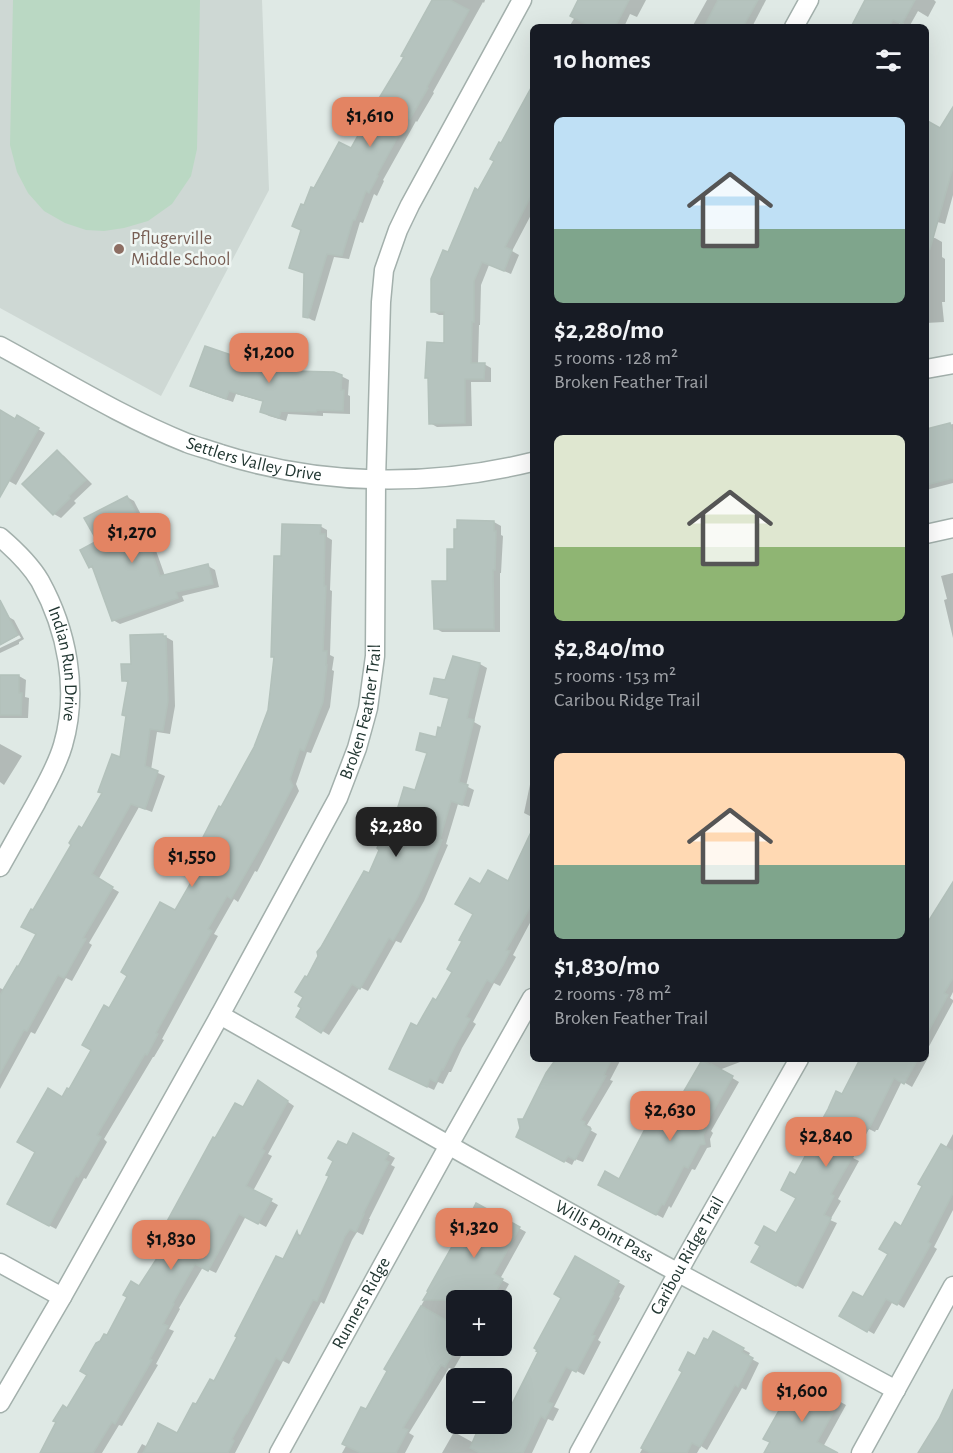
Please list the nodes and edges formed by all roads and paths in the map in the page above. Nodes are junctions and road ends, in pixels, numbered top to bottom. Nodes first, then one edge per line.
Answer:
1 (522, 0) edge
2 (809, 0) edge
3 (796, 24) edge
4 (0, 346) edge
5 (953, 364) edge
6 (929, 368) edge
7 (530, 462) edge
8 (376, 480) junction
9 (953, 528) edge
10 (929, 533) edge
11 (0, 537) edge
12 (0, 867) edge
13 (530, 1002) edge
14 (220, 1015) junction
15 (797, 1062) edge
16 (448, 1145) junction
17 (0, 1263) edge
18 (678, 1273) junction
19 (953, 1286) edge
20 (62, 1297) junction
21 (896, 1390) junction
22 (0, 1403) edge
23 (279, 1453) edge
24 (579, 1453) edge
25 (861, 1453) edge

1 - 8 street, Broken Feather Trail
2 - 3 street
4 - 8 street, Settlers Valley Drive
5 - 6 street
7 - 8 street, Settlers Valley Drive
8 - 14 street, Broken Feather Trail
9 - 10 street
11 - 12 street, Indian Run Drive
13 - 16 street, Runners Ridge
14 - 16 street, Wills Point Pass
14 - 20 street, Broken Feather Trail
15 - 18 street, Caribou Ridge Trail
16 - 18 street, Wills Point Pass
16 - 23 street, Runners Ridge
17 - 20 street
18 - 21 street, Wills Point Pass
18 - 24 street, Caribou Ridge Trail
19 - 21 street
20 - 22 street, Broken Feather Trail
21 - 25 street

